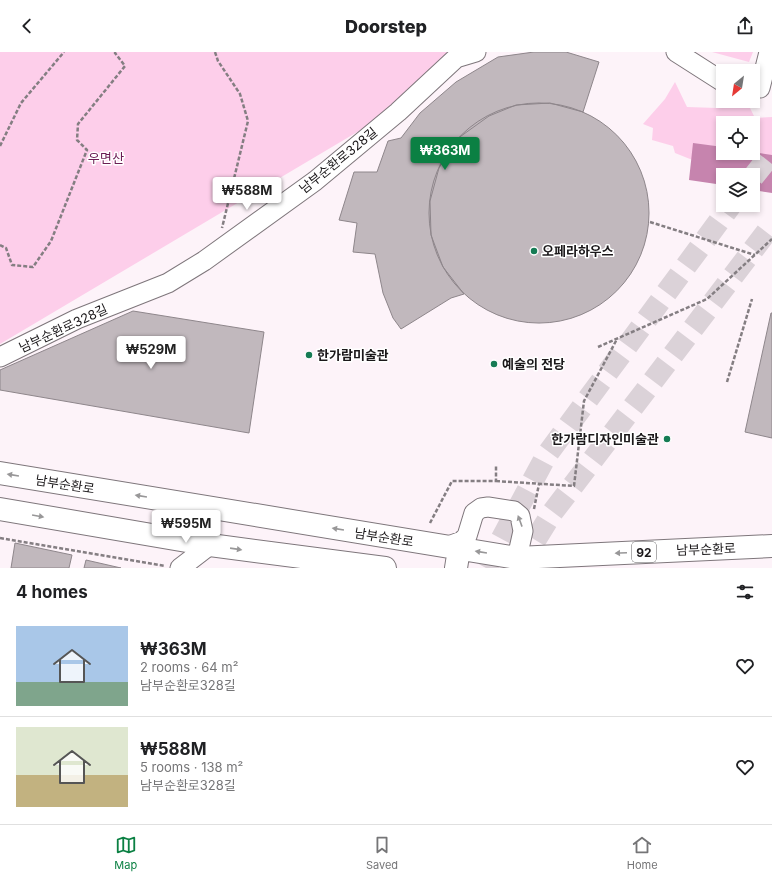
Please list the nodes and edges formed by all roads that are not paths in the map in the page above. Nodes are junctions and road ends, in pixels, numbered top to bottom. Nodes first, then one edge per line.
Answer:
1 (476, 52) edge
2 (676, 52) edge
3 (769, 52) edge
4 (760, 77) edge
5 (716, 78) edge
6 (0, 357) edge
7 (0, 473) edge
8 (0, 509) edge
9 (210, 545) junction
10 (772, 546) edge
11 (454, 554) edge
12 (516, 563) edge
13 (356, 566) edge
14 (174, 567) edge
15 (385, 568) edge

1 - 6 street, 남부순환로328길
2 - 5 street
3 - 4 street
11 -> 7 main road, 남부순환로 / 92
8 -> 9 main road
9 -> 13 main road
9 - 14 street
10 -> 12 main road, 남부순환로 / 92
12 -> 11 main road, 남부순환로 / 92
12 -> 11 street
13 - 15 main road

